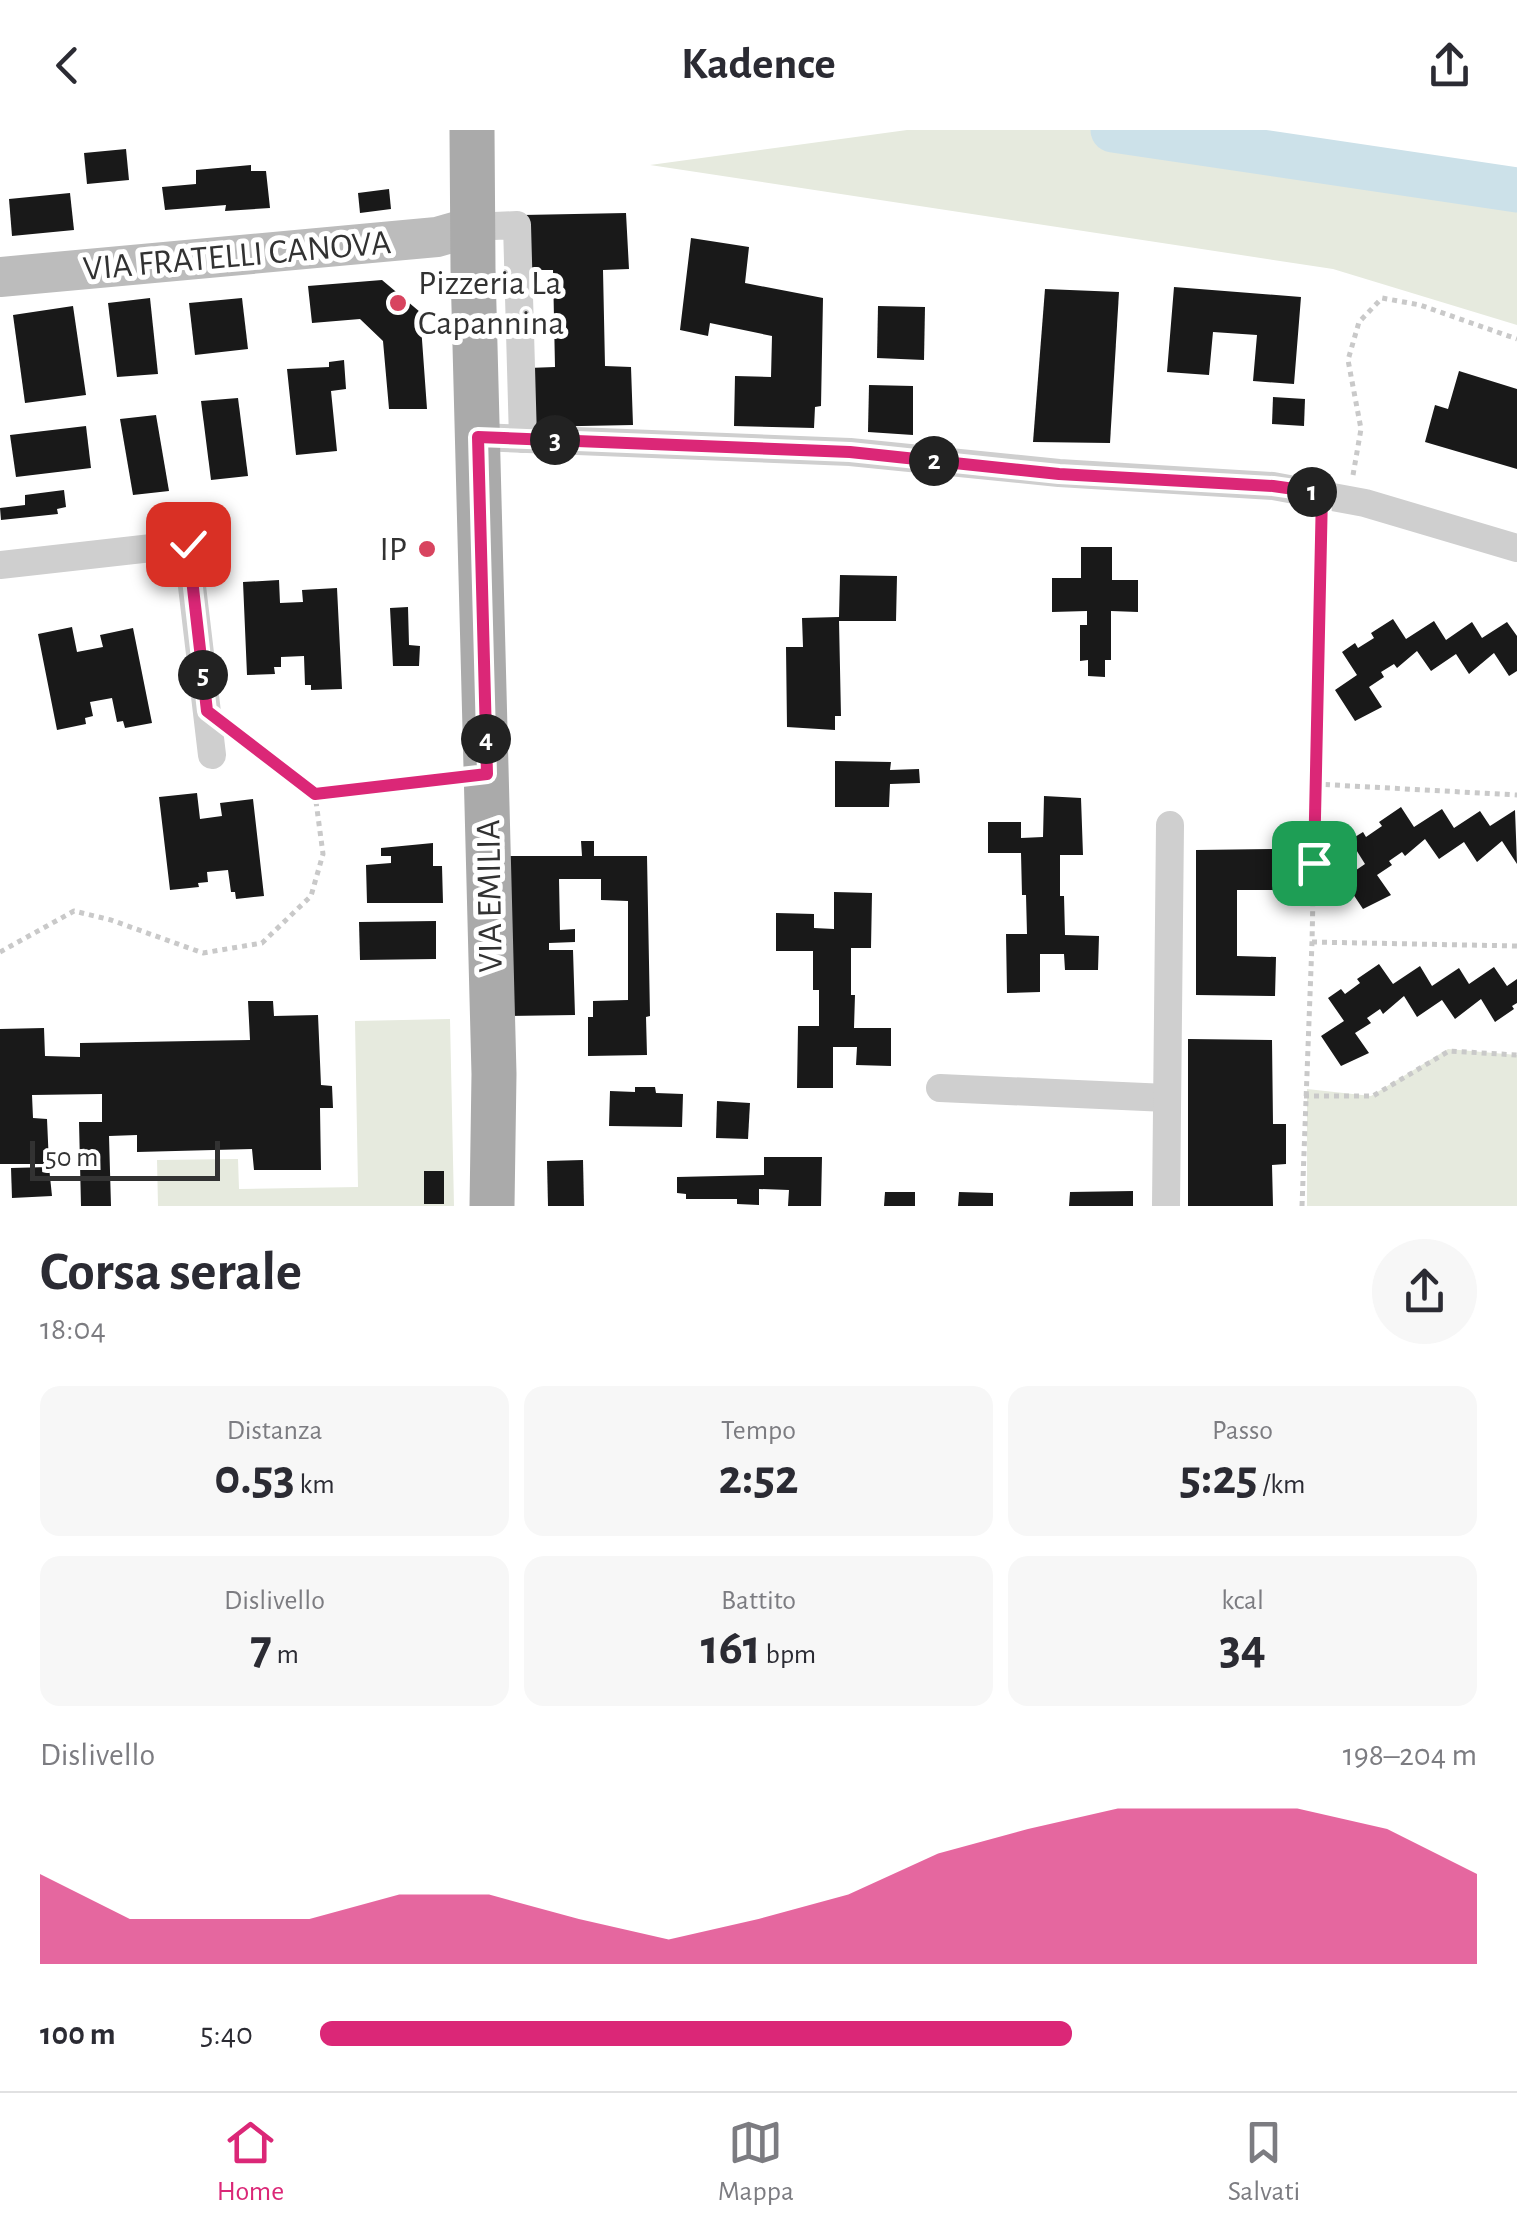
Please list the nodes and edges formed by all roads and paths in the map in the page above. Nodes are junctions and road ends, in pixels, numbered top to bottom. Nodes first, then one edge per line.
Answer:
1 (473, 146) edge
2 (472, 227) junction
3 (0, 277) edge
4 (1517, 339) edge
5 (478, 437) junction
6 (522, 438) junction
7 (1335, 496) junction
8 (1517, 548) edge
9 (0, 565) edge
10 (207, 711) junction
11 (212, 754) dead end
12 (487, 774) junction
13 (1315, 784) junction
14 (315, 794) junction
15 (1517, 795) edge
16 (1170, 826) dead end
17 (1312, 942) junction
18 (1517, 946) edge
19 (0, 952) edge
20 (1517, 1055) edge
21 (940, 1088) dead end
22 (1304, 1096) junction
23 (1167, 1098) junction
24 (492, 1206) edge
25 (1166, 1206) edge
26 (1302, 1206) edge

1 - 2 main road, VIA EMILIA
2 - 3 street, VIA FRATELLI CANOVA
2 - 5 main road, VIA EMILIA
2 - 6 street
4 - 7 path
5 - 6 street
5 - 12 main road, VIA EMILIA
6 - 7 street
7 - 8 street
7 - 13 path
9 - 10 street
10 - 11 street
10 - 14 path
12 - 14 path
12 - 24 main road, VIA EMILIA
13 - 15 path
13 - 17 path
14 - 19 path
16 - 23 street
17 - 18 path
17 - 22 path
20 - 22 path
21 - 23 street
22 - 26 path
23 - 25 street

